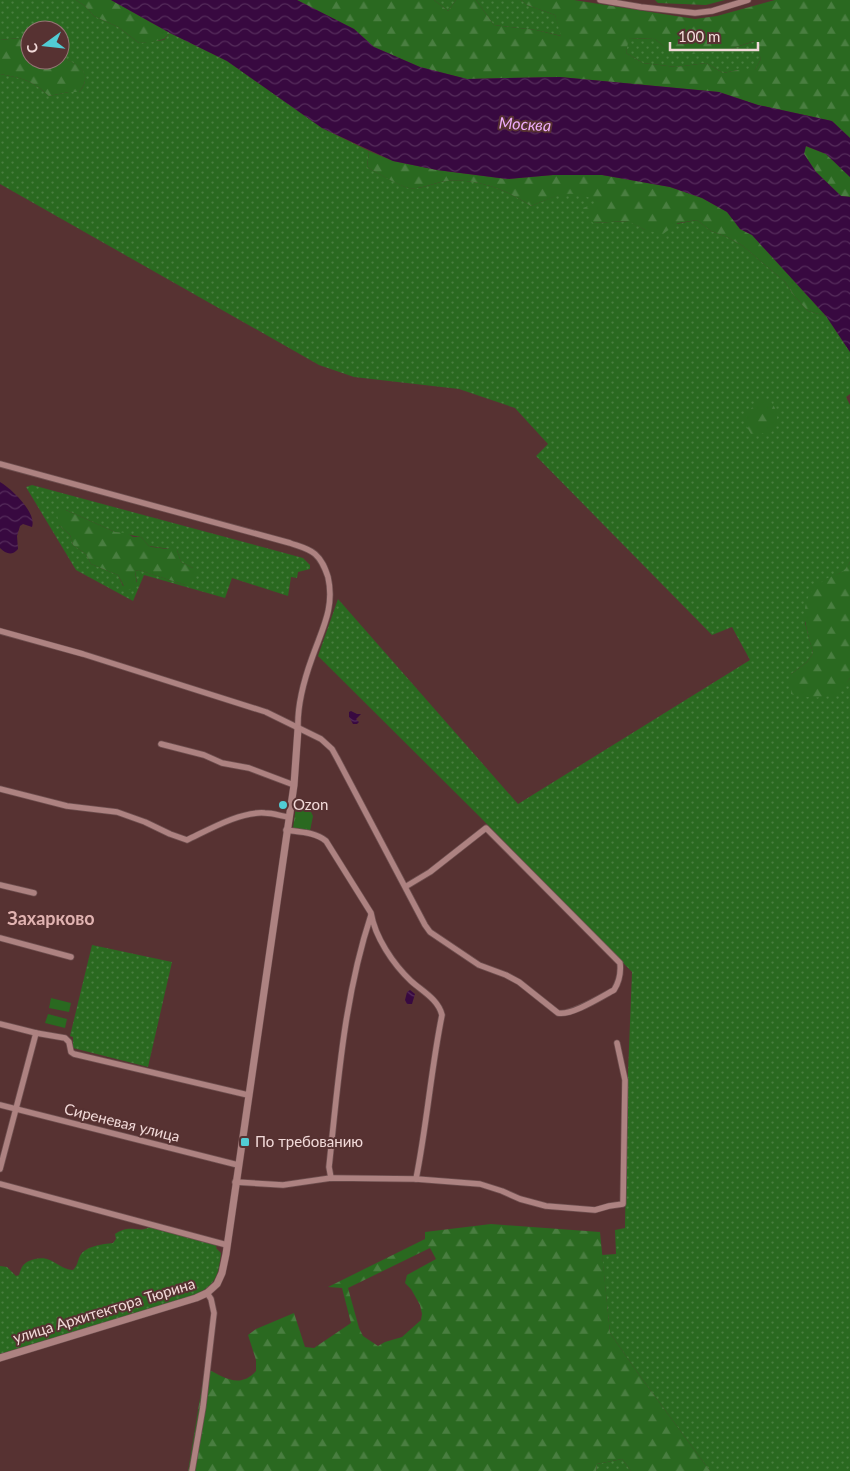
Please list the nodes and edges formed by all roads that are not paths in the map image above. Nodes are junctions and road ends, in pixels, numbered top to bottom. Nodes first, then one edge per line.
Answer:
1 (600, 0) edge
2 (748, 0) edge
3 (0, 464) edge
4 (0, 631) edge
5 (298, 729) junction
6 (161, 744) dead end
7 (294, 785) junction
8 (0, 789) edge
9 (288, 817) junction
10 (286, 830) junction
11 (0, 885) edge
12 (406, 887) junction
13 (34, 893) dead end
14 (371, 914) junction
15 (0, 938) edge
16 (71, 957) dead end
17 (0, 1024) edge
18 (36, 1033) junction
19 (617, 1043) dead end
20 (248, 1095) junction
21 (0, 1105) edge
22 (15, 1108) junction
23 (238, 1165) junction
24 (0, 1169) edge
25 (331, 1178) junction
26 (416, 1179) junction
27 (235, 1182) junction
28 (0, 1184) edge
29 (227, 1245) junction
30 (207, 1293) junction
31 (0, 1358) edge
32 (192, 1471) edge

1 - 2 street
3 - 5 street
4 - 5 street
5 - 7 street, улица Архитектора Тюрина
5 - 12 street
6 - 7 street
7 - 9 street, улица Архитектора Тюрина
8 - 9 street
9 - 10 street, улица Архитектора Тюрина
10 - 14 street
10 - 20 street, улица Архитектора Тюрина
11 - 13 street
12 - 12 street
14 - 25 street
14 - 26 street
15 - 16 street
17 - 18 street
18 - 20 street
18 - 22 street
19 - 26 street
20 - 23 street, улица Архитектора Тюрина
21 - 22 street, Сиреневая улица
22 - 23 street, Сиреневая улица
22 - 24 street
23 - 27 street, улица Архитектора Тюрина
25 - 26 street
25 - 27 street
27 - 29 street, улица Архитектора Тюрина
28 - 29 street
29 - 30 street, улица Архитектора Тюрина
30 - 31 street, улица Архитектора Тюрина
30 - 32 street

